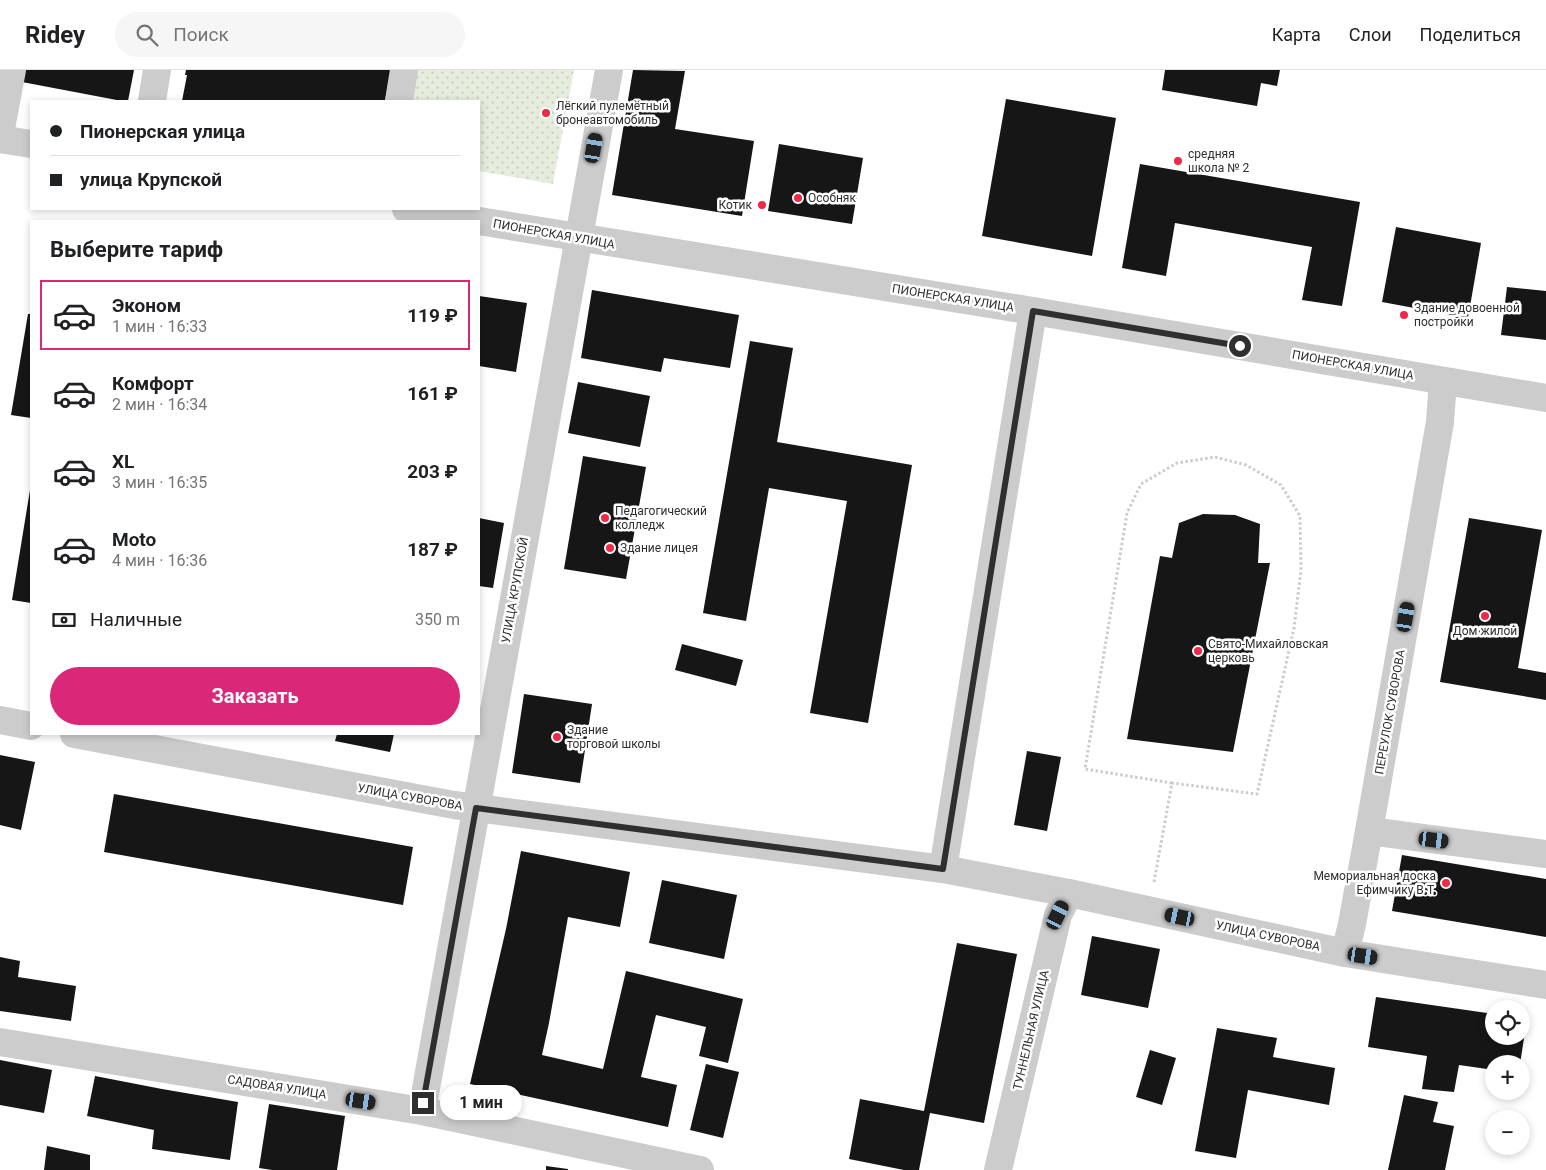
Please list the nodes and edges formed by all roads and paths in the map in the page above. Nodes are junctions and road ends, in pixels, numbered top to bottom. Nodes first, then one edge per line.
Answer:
1 (12, 70) edge
2 (157, 70) edge
3 (404, 70) edge
4 (609, 70) edge
5 (152, 100) edge
6 (398, 100) edge
7 (0, 134) edge
8 (0, 138) edge
9 (30, 144) edge
10 (412, 210) edge
11 (472, 220) edge
12 (480, 221) edge
13 (578, 238) junction
14 (1033, 311) junction
15 (1443, 381) junction
16 (1546, 398) edge
17 (0, 720) edge
18 (30, 726) edge
19 (79, 735) edge
20 (1172, 783) junction
21 (476, 808) junction
22 (1369, 831) junction
23 (1546, 854) edge
24 (943, 869) junction
25 (1154, 885) dead end
26 (1069, 893) junction
27 (1345, 953) junction
28 (1546, 985) edge
29 (0, 1042) edge
30 (422, 1111) junction
31 (700, 1170) edge
32 (998, 1170) edge

1 - 7 street
2 - 5 street
3 - 6 street
4 - 13 street, УЛИЦА КРУПСКОЙ
8 - 9 street
10 - 11 street, ПИОНЕРСКАЯ УЛИЦА
12 - 13 street, ПИОНЕРСКАЯ УЛИЦА
13 - 14 street, ПИОНЕРСКАЯ УЛИЦА
13 - 21 street, УЛИЦА КРУПСКОЙ
14 - 15 street, ПИОНЕРСКАЯ УЛИЦА
14 - 24 street
15 - 16 street, ПИОНЕРСКАЯ УЛИЦА
15 - 22 street, ПЕРЕУЛОК СУВОРОВА
17 - 18 street
19 - 21 street, УЛИЦА СУВОРОВА
20 - 20 path
20 - 25 path
21 - 24 street, УЛИЦА СУВОРОВА
21 - 30 street, УЛИЦА КРУПСКОЙ
22 - 23 street
22 - 27 street, ПЕРЕУЛОК СУВОРОВА
24 - 26 street, УЛИЦА СУВОРОВА
26 - 27 street, УЛИЦА СУВОРОВА
26 - 32 street, ТУННЕЛЬНАЯ УЛИЦА
27 - 28 street, УЛИЦА СУВОРОВА
29 - 30 street, САДОВАЯ УЛИЦА
30 - 31 street, САДОВАЯ УЛИЦА

